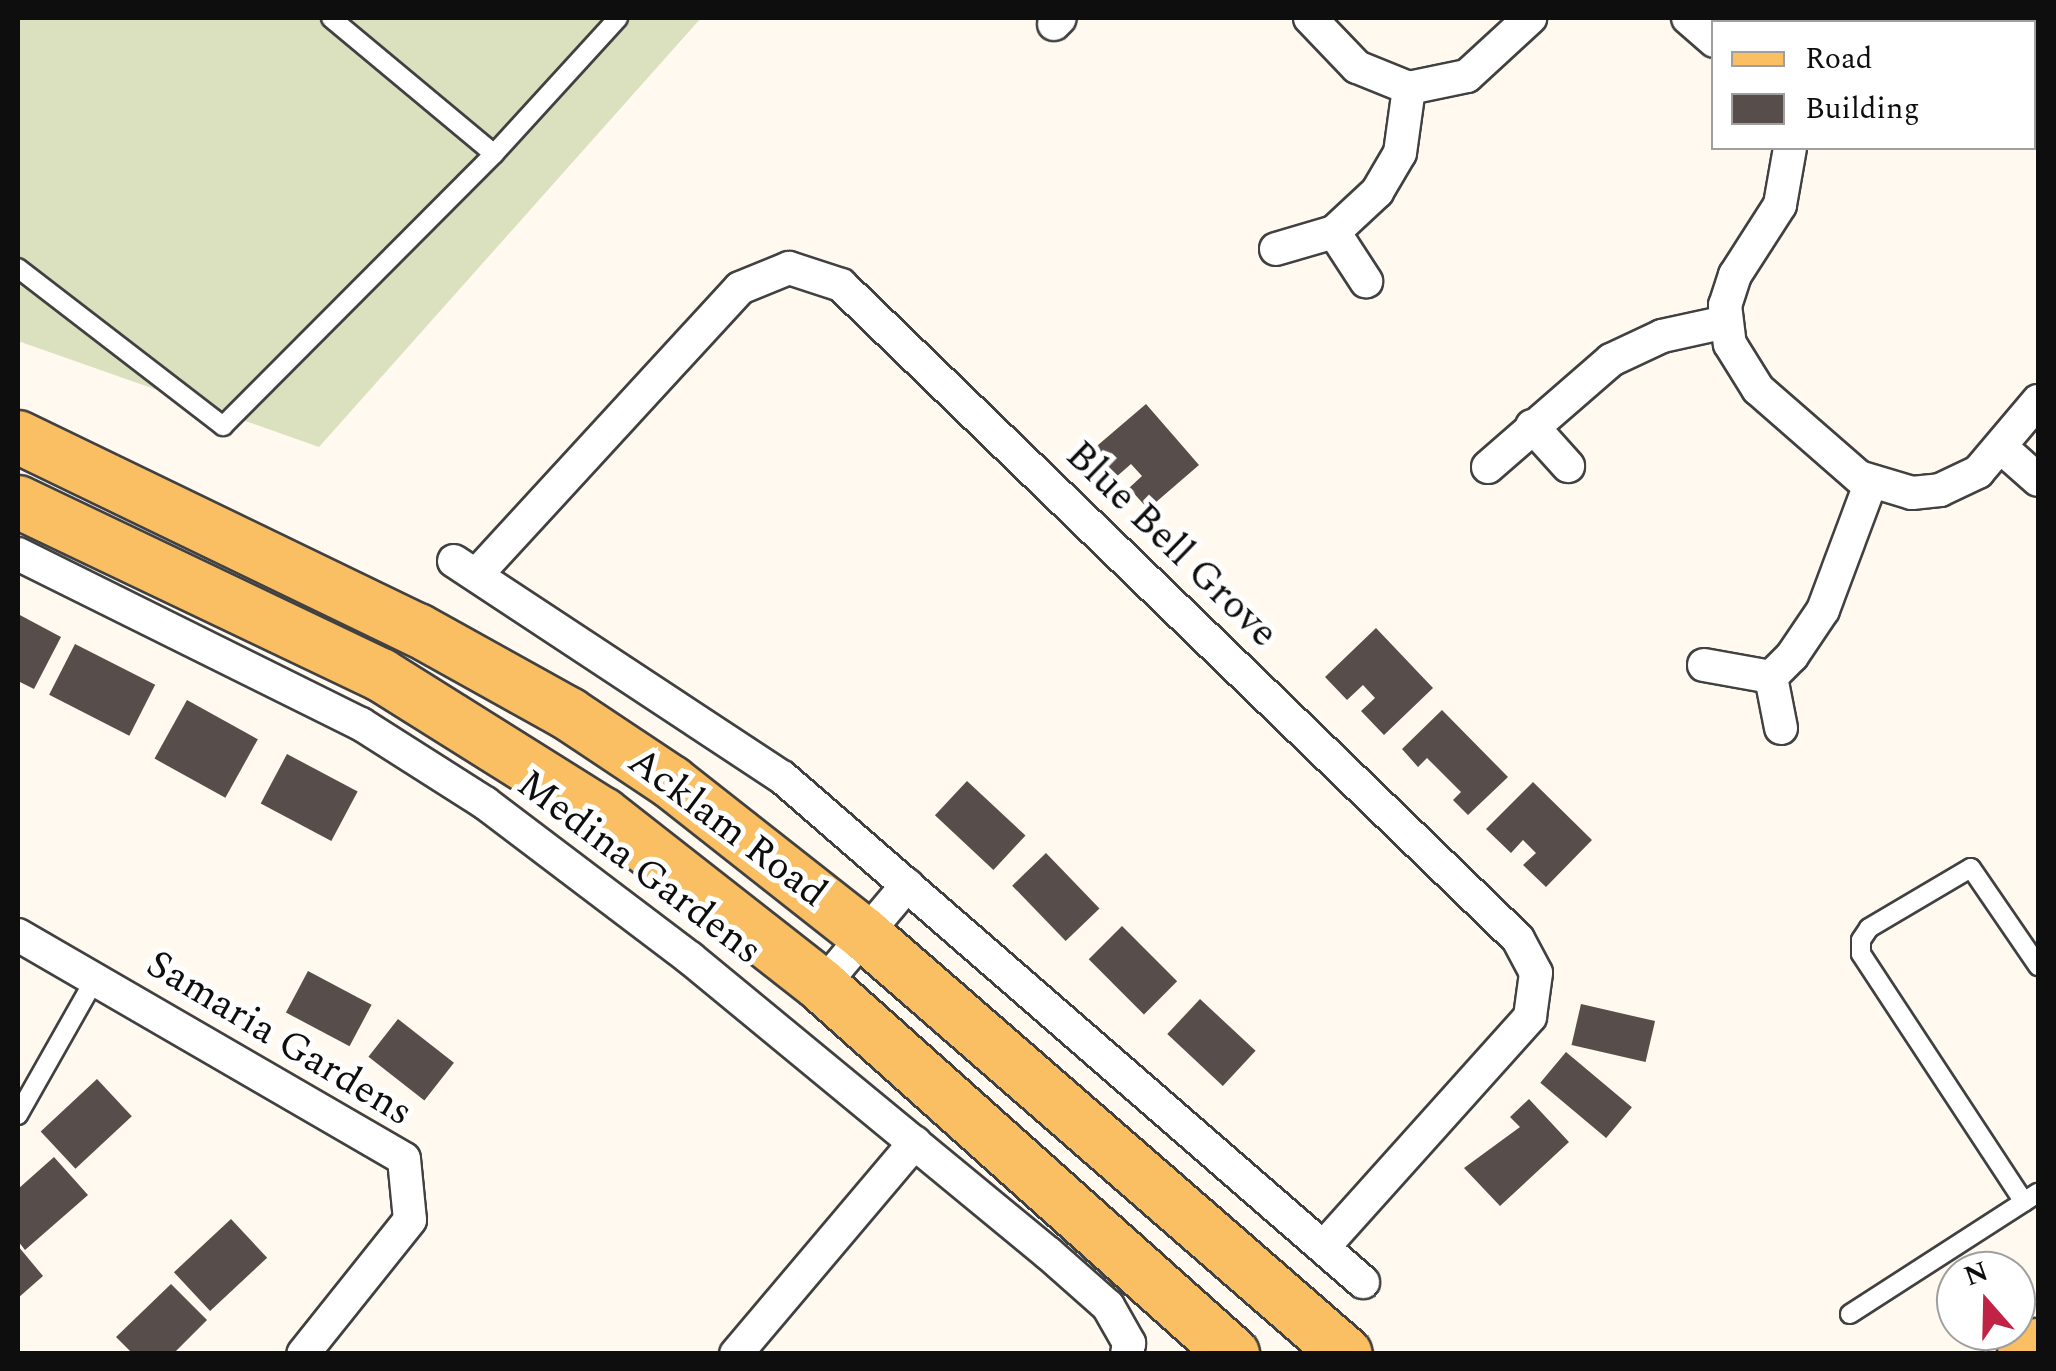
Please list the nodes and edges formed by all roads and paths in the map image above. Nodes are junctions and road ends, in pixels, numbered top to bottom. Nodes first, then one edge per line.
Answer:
1 (330, 18) edge
2 (618, 18) edge
3 (1310, 18) edge
4 (1530, 18) edge
5 (1688, 18) edge
6 (1711, 38) edge
7 (1408, 88) junction
8 (1790, 150) edge
9 (494, 154) junction
10 (1334, 232) junction
11 (1276, 249) dead end
12 (18, 268) edge
13 (1366, 281) dead end
14 (1726, 322) junction
15 (2038, 401) edge
16 (1532, 426) junction
17 (18, 437) edge
18 (2002, 448) junction
19 (1568, 466) dead end
20 (1488, 467) dead end
21 (2038, 480) edge
22 (1870, 484) junction
23 (18, 502) edge
24 (18, 554) edge
25 (1704, 666) dead end
26 (1771, 677) junction
27 (1781, 728) dead end
28 (908, 885) junction
29 (864, 934) junction
30 (18, 935) edge
31 (2038, 966) edge
32 (94, 980) junction
33 (822, 986) junction
34 (18, 1114) edge
35 (915, 1142) junction
36 (2031, 1198) edge
37 (1326, 1244) junction
38 (1363, 1282) dead end
39 (1850, 1314) dead end
40 (2038, 1345) edge
41 (302, 1354) edge
42 (736, 1354) edge
43 (1127, 1354) edge
44 (1232, 1354) edge
45 (1346, 1354) edge
46 (2024, 1354) edge

1 - 9 lane
2 - 9 lane
3 - 7 street
4 - 7 street
5 - 6 street
7 - 10 street
8 - 14 street
9 - 12 lane
10 - 11 street
10 - 13 street
14 - 16 street
14 - 22 street
15 - 18 street
16 - 19 street
16 - 20 street
17 - 29 main road, Acklam Road
18 - 21 street
18 - 22 street
22 - 26 street
23 - 33 main road, Acklam Road
24 - 35 street, Medina Gardens
25 - 26 street
26 - 27 street
28 - 29 street
28 - 37 street, Blue Bell Grove
28 - 37 street, Blue Bell Grove
29 - 33 street
29 - 45 main road, Acklam Road
30 - 32 street, Samaria Gardens
31 - 36 lane
32 - 34 lane
32 - 41 street, Samaria Gardens
33 - 44 main road, Acklam Road
35 - 42 street
35 - 43 street, Medina Gardens
36 - 39 lane
37 - 38 street, Blue Bell Grove
40 - 46 main road

